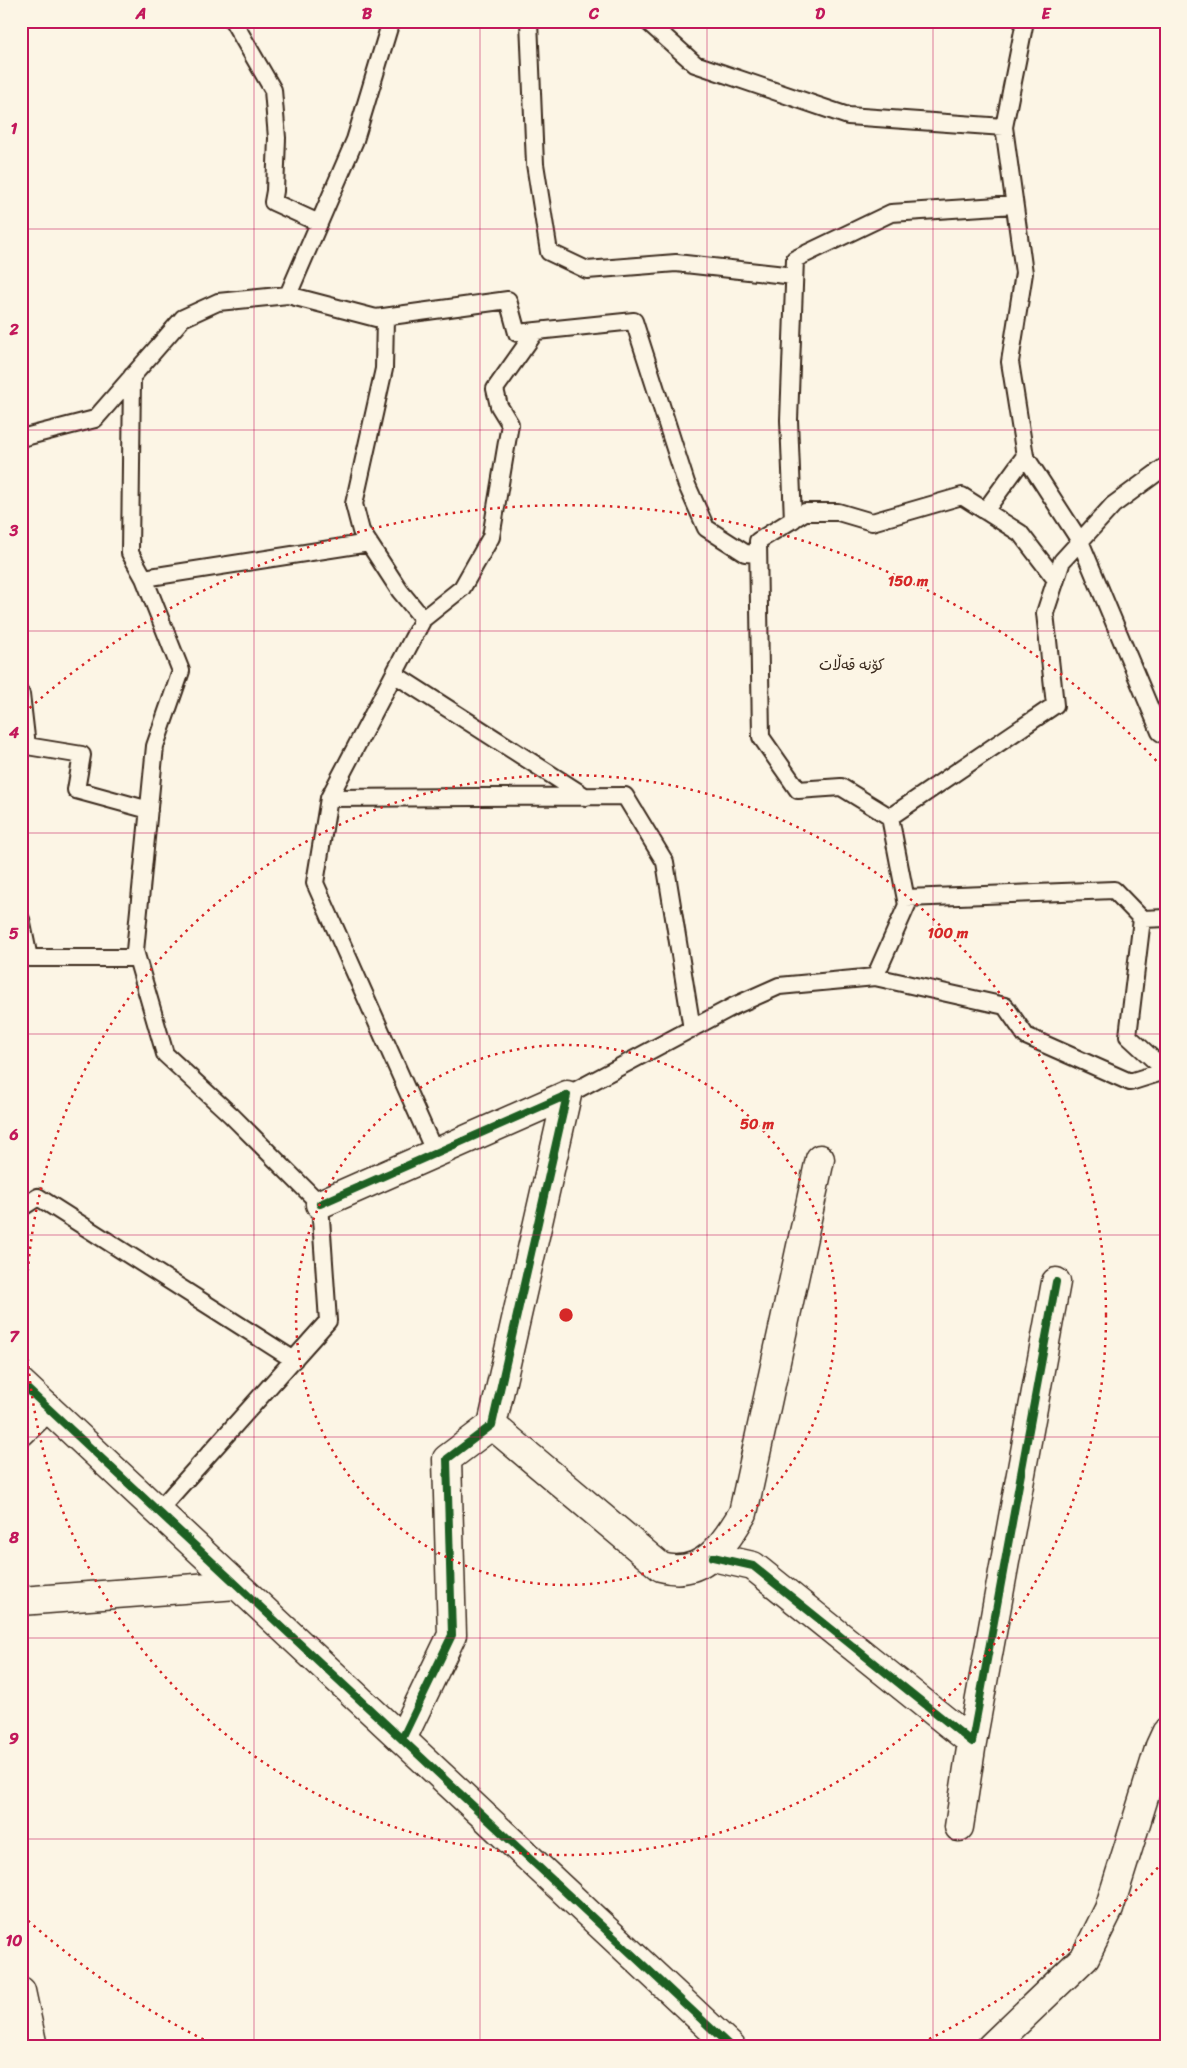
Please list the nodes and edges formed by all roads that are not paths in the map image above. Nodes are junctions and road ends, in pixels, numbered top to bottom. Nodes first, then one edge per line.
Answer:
1 (233, 21) edge
2 (391, 21) edge
3 (529, 21) edge
4 (647, 21) edge
5 (1025, 21) edge
6 (1004, 127) junction
7 (1014, 205) junction
8 (319, 223) junction
9 (794, 276) junction
10 (288, 295) junction
11 (385, 316) junction
12 (536, 331) junction
13 (132, 376) junction
14 (21, 438) edge
15 (1025, 456) junction
16 (1166, 466) edge
17 (985, 511) junction
18 (793, 520) junction
19 (1080, 541) junction
20 (368, 543) junction
21 (758, 554) junction
22 (144, 578) junction
23 (1056, 580) junction
24 (423, 619) junction
25 (394, 674) junction
26 (21, 694) edge
27 (1166, 736) edge
28 (586, 797) junction
29 (329, 798) junction
30 (149, 810) junction
31 (890, 817) junction
32 (906, 898) junction
33 (1166, 918) edge
34 (21, 919) edge
35 (1142, 919) junction
36 (137, 958) junction
37 (875, 977) junction
38 (692, 1029) junction
39 (1166, 1071) edge
40 (567, 1095) junction
41 (436, 1153) junction
42 (820, 1159) dead end
43 (320, 1204) junction
44 (21, 1208) edge
45 (1056, 1282) dead end
46 (294, 1360) junction
47 (21, 1383) edge
48 (48, 1407) junction
49 (492, 1425) junction
50 (21, 1432) edge
51 (158, 1511) junction
52 (712, 1557) junction
53 (237, 1585) junction
54 (21, 1601) edge
55 (1166, 1733) edge
56 (402, 1739) junction
57 (972, 1742) junction
58 (960, 1827) dead end
59 (21, 1991) edge
60 (33, 2047) edge
61 (730, 2047) edge
62 (991, 2047) edge

1 - 8 lane
2 - 8 lane
3 - 9 lane
4 - 6 lane
5 - 6 lane
6 - 7 lane
7 - 9 lane
7 - 15 lane
8 - 10 lane
9 - 18 lane
10 - 11 lane
10 - 13 lane
11 - 12 lane
11 - 20 lane
12 - 21 lane
12 - 24 lane
13 - 14 lane
13 - 22 lane
15 - 17 lane
15 - 19 lane
16 - 19 lane
17 - 18 lane
17 - 23 lane
18 - 21 lane
19 - 23 lane
19 - 27 lane
20 - 22 lane
20 - 24 lane
21 - 31 lane
22 - 30 lane
23 - 31 lane
24 - 25 lane
25 - 28 lane
25 - 29 lane
26 - 30 lane
28 - 29 lane
28 - 38 lane
29 - 41 lane
30 - 36 lane
31 - 32 lane
32 - 35 lane
32 - 37 lane
33 - 35 lane
34 - 36 lane
35 - 39 lane
36 - 43 lane
37 - 38 lane
37 - 39 lane
38 - 40 lane
40 - 41 street
40 - 49 street
41 - 43 street
42 - 52 street
43 - 46 lane
44 - 46 lane
45 - 57 street
46 - 51 lane
47 - 48 street
48 - 50 street
48 - 51 street
49 - 52 street
49 - 56 street
51 - 53 street
52 - 57 street
53 - 54 street
53 - 56 street
55 - 62 street
56 - 61 street
57 - 58 street
59 - 60 street

